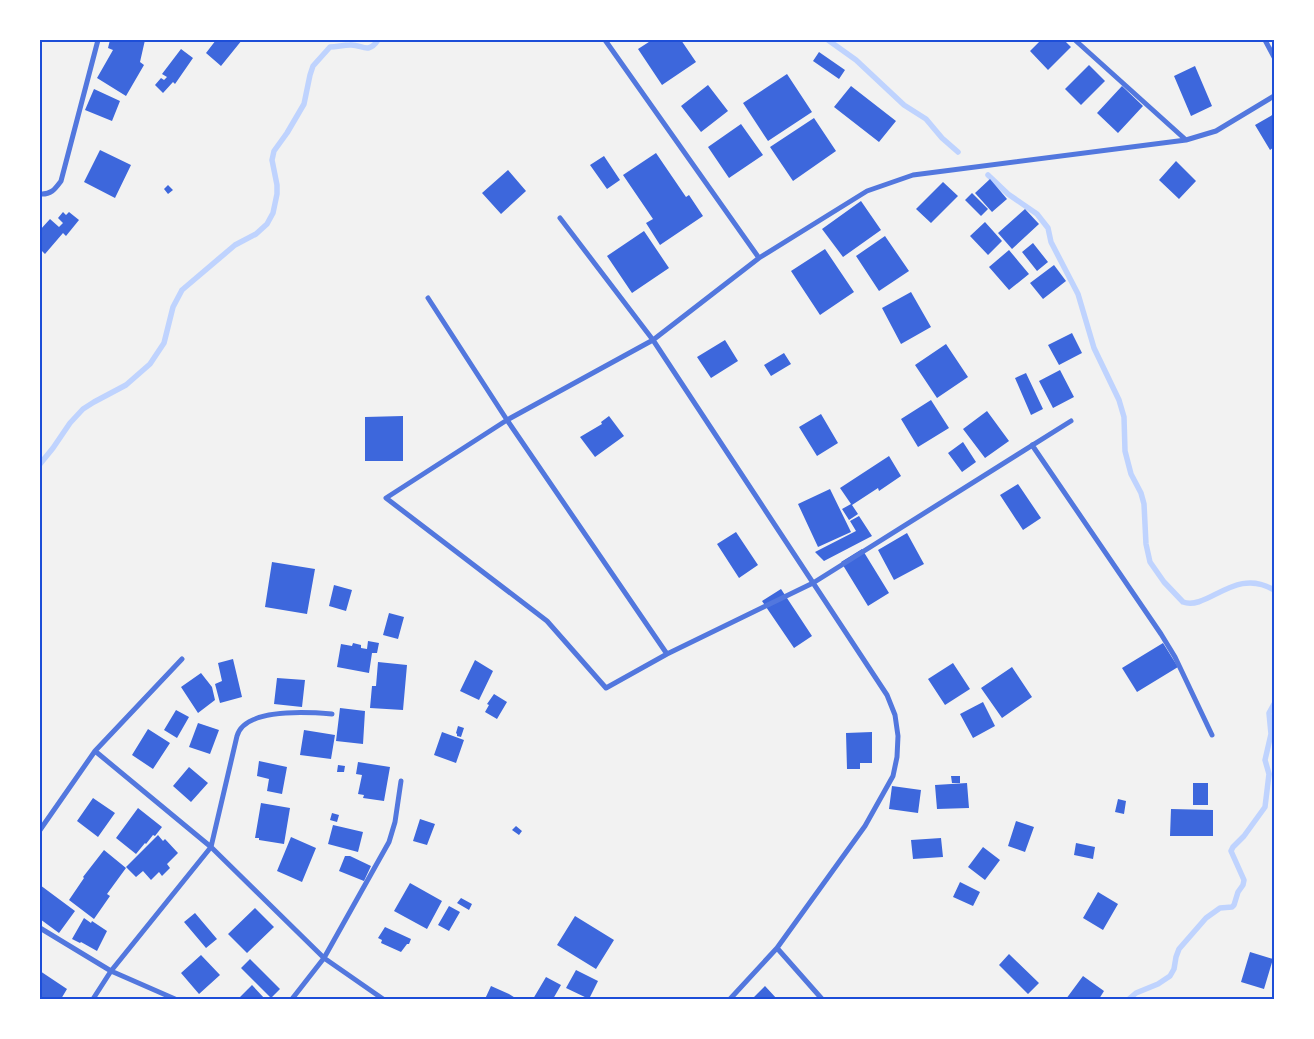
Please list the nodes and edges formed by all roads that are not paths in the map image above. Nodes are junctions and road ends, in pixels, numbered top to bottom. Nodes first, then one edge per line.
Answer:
1 (98, 40) edge
2 (605, 40) edge
3 (1075, 40) edge
4 (1265, 40) edge
5 (1274, 56) edge
6 (1274, 96) edge
7 (1186, 140) junction
8 (40, 194) edge
9 (560, 218) dead end
10 (759, 258) junction
11 (428, 298) dead end
12 (653, 340) junction
13 (506, 420) junction
14 (1071, 421) dead end
15 (1032, 445) junction
16 (813, 583) junction
17 (667, 654) junction
18 (182, 658) dead end
19 (332, 714) dead end
20 (1212, 735) dead end
21 (95, 752) junction
22 (401, 781) dead end
23 (40, 830) edge
24 (211, 847) junction
25 (40, 928) edge
26 (777, 948) junction
27 (324, 958) junction
28 (111, 971) junction
29 (93, 999) edge
30 (175, 999) edge
31 (292, 999) edge
32 (384, 999) edge
33 (730, 999) edge
34 (822, 999) edge

1 - 8 street
2 - 10 street
3 - 7 street
4 - 5 street
6 - 7 street
7 - 10 street
9 - 12 street
10 - 12 street
11 - 13 street
12 - 13 street
12 - 16 street
13 - 17 street
13 - 17 street
14 - 15 street
15 - 16 street
15 - 20 street
16 - 17 street
16 - 26 street
18 - 21 street
19 - 24 street
21 - 23 street
21 - 24 street
22 - 27 street
24 - 27 street
24 - 28 street
25 - 28 street
26 - 33 street
26 - 34 street
27 - 31 street
27 - 32 street
28 - 29 street
28 - 30 street

